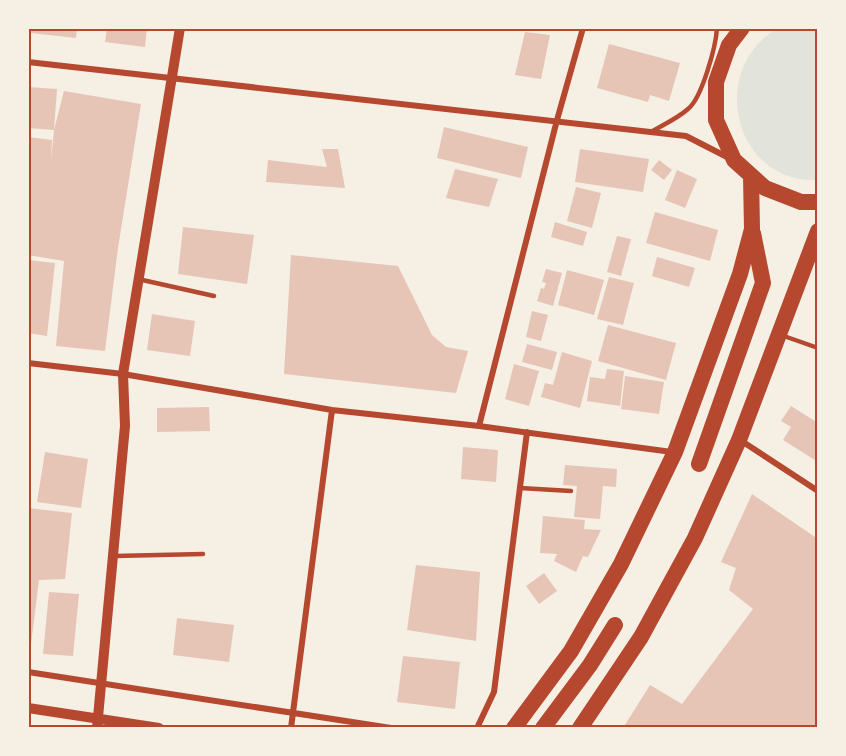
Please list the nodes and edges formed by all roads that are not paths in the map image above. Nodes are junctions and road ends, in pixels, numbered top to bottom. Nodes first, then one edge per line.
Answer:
1 (180, 28) edge
2 (583, 28) edge
3 (717, 28) edge
4 (742, 28) edge
5 (28, 62) edge
6 (172, 77) junction
7 (557, 120) junction
8 (651, 132) junction
9 (734, 160) junction
10 (751, 176) junction
11 (818, 202) edge
12 (752, 229) junction
13 (818, 231) edge
14 (818, 260) edge
15 (138, 279) junction
16 (797, 285) junction
17 (214, 296) dead end
18 (778, 334) junction
19 (818, 348) edge
20 (28, 363) edge
21 (123, 374) junction
22 (332, 410) junction
23 (479, 426) junction
24 (527, 432) junction
25 (739, 440) junction
26 (675, 452) junction
27 (699, 464) dead end
28 (520, 489) junction
29 (571, 491) dead end
30 (818, 491) edge
31 (203, 554) dead end
32 (114, 556) junction
33 (615, 625) dead end
34 (28, 672) edge
35 (102, 683) junction
36 (28, 708) edge
37 (293, 713) junction
38 (587, 722) edge
39 (98, 723) edge
40 (159, 728) edge
41 (291, 728) edge
42 (391, 728) edge
43 (477, 728) edge
44 (514, 728) edge
45 (543, 728) edge

1 - 6 street
2 - 7 street
3 - 8 lane
4 - 9 highway
5 - 6 street
6 - 7 street
6 - 15 street
7 - 8 street
7 - 23 street
8 - 9 street
9 - 10 highway
10 - 11 highway
10 - 12 highway
12 - 26 highway
12 - 27 highway
13 - 16 highway
14 - 16 highway
15 - 17 lane
15 - 21 street
16 - 18 highway
18 - 19 lane
18 - 25 highway
20 - 21 street
21 - 22 street
21 - 32 street
22 - 23 street
22 - 37 street
23 - 24 street
24 - 26 street
24 - 28 street
25 - 30 street
25 - 38 highway
26 - 44 highway
28 - 29 lane
28 - 43 street
31 - 32 lane
32 - 35 street
33 - 45 highway
34 - 35 street
35 - 37 street
35 - 39 street
36 - 39 street
37 - 41 street
37 - 42 street
39 - 40 street

